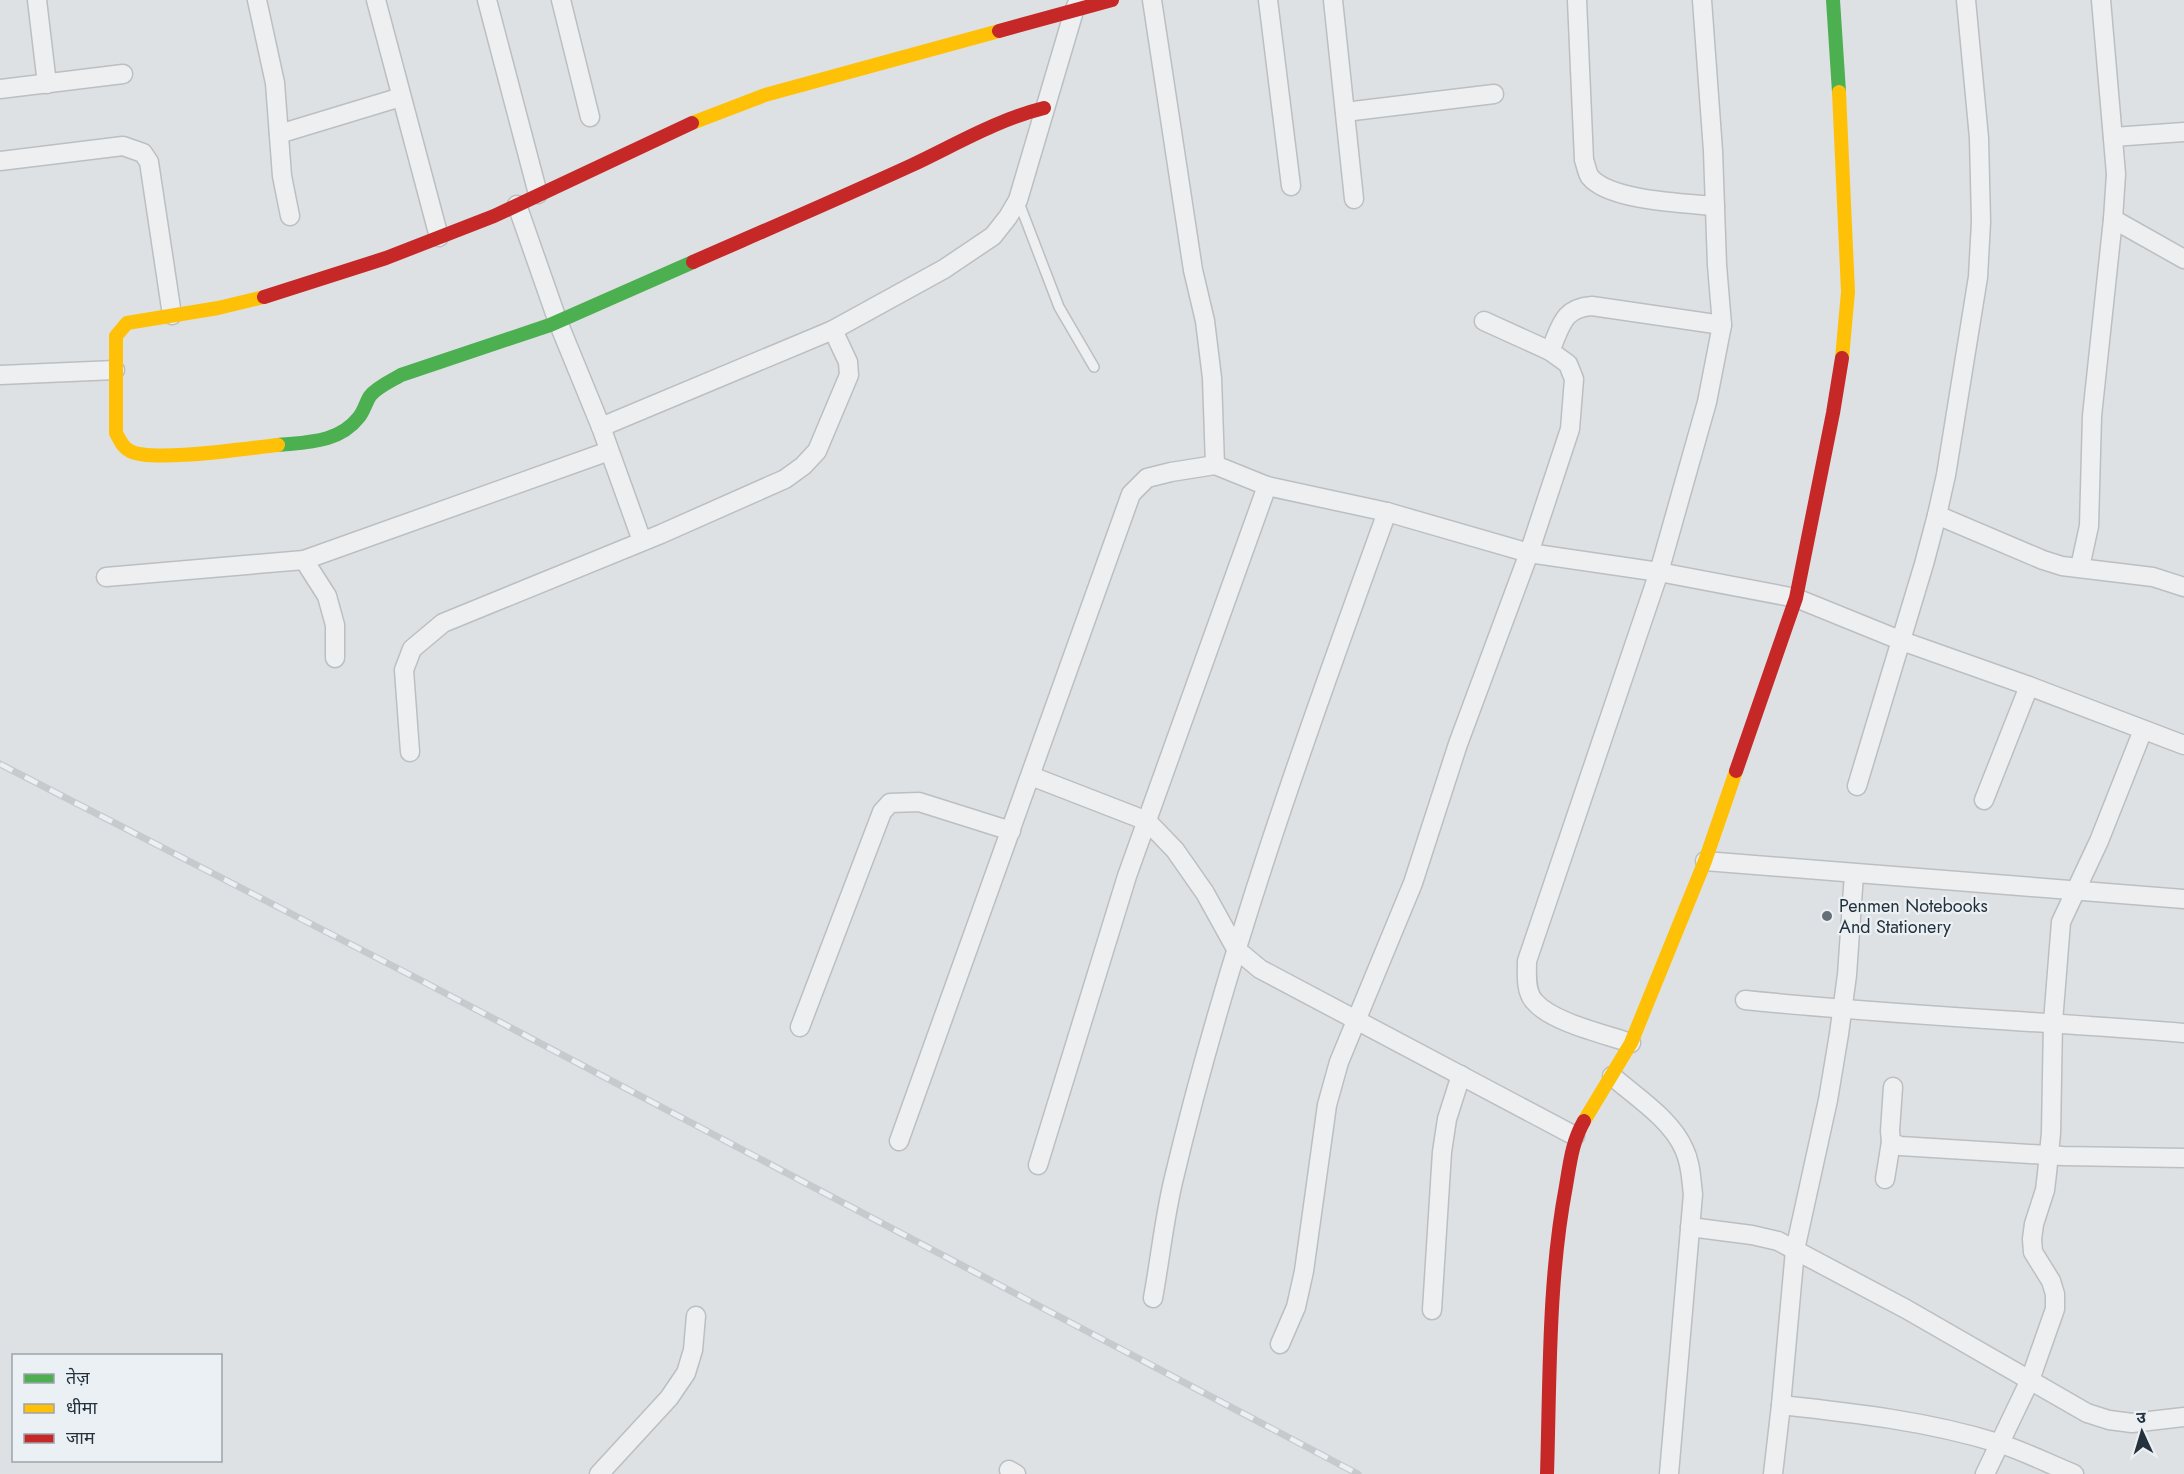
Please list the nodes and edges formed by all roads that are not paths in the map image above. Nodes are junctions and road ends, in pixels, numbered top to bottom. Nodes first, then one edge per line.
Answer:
1 (38, 0) edge
2 (257, 0) edge
3 (376, 0) edge
4 (487, 0) edge
5 (561, 0) edge
6 (1112, 0) edge
7 (1152, 0) edge
8 (1268, 0) edge
9 (1334, 0) edge
10 (1577, 0) edge
11 (1702, 0) edge
12 (1833, 0) edge
13 (1966, 0) edge
14 (2101, 0) edge
15 (1077, 5) edge
16 (123, 74) dead end
17 (47, 84) junction
18 (0, 89) edge
19 (1494, 94) dead end
20 (401, 97) junction
21 (1044, 108) junction
22 (1345, 112) junction
23 (590, 117) dead end
24 (2184, 132) edge
25 (279, 135) junction
26 (2113, 137) junction
27 (0, 161) edge
28 (1291, 186) dead end
29 (538, 194) junction
30 (1018, 200) junction
31 (1354, 200) dead end
32 (517, 205) junction
33 (1715, 206) junction
34 (2114, 210) junction
35 (290, 216) dead end
36 (439, 237) junction
37 (2184, 259) edge
38 (172, 315) junction
39 (1484, 321) dead end
40 (558, 322) junction
41 (1722, 325) junction
42 (833, 330) junction
43 (1550, 351) junction
44 (1094, 367) dead end
45 (115, 370) junction
46 (0, 375) edge
47 (601, 427) junction
48 (609, 451) junction
49 (1215, 465) junction
50 (1267, 486) junction
51 (1387, 512) junction
52 (1937, 515) junction
53 (642, 541) junction
54 (1529, 553) junction
55 (304, 560) junction
56 (2080, 567) junction
57 (1659, 572) junction
58 (106, 578) dead end
59 (2184, 587) edge
60 (1796, 598) junction
61 (1902, 642) junction
62 (335, 658) dead end
63 (2029, 686) junction
64 (2143, 730) junction
65 (2184, 745) edge
66 (410, 752) dead end
67 (1031, 776) junction
68 (1857, 786) dead end
69 (1984, 800) dead end
70 (1147, 822) junction
71 (1011, 831) junction
72 (1705, 861) junction
73 (1854, 874) junction
74 (2077, 891) junction
75 (2184, 899) edge
76 (1236, 949) junction
77 (1745, 1000) dead end
78 (1842, 1010) junction
79 (1357, 1019) junction
80 (2052, 1022) junction
81 (801, 1027) dead end
82 (2184, 1033) edge
83 (1631, 1043) junction
84 (1461, 1075) junction
85 (1612, 1076) junction
86 (1893, 1088) dead end
87 (1575, 1136) junction
88 (899, 1141) dead end
89 (1891, 1142) junction
90 (2049, 1155) junction
91 (2184, 1158) edge
92 (1038, 1165) dead end
93 (1885, 1179) dead end
94 (1690, 1227) junction
95 (1795, 1250) junction
96 (1153, 1298) dead end
97 (1432, 1310) dead end
98 (696, 1316) dead end
99 (1280, 1344) dead end
100 (2030, 1380) junction
101 (1781, 1405) junction
102 (2184, 1418) edge
103 (1999, 1443) junction
104 (1988, 1472) edge
105 (599, 1474) edge
106 (1547, 1474) edge
107 (1669, 1474) edge
108 (1773, 1474) edge
109 (2074, 1474) edge

1 - 17 street
2 - 25 street
3 - 20 street
4 - 29 street
5 - 23 street
6 - 15 street
7 - 49 street
8 - 28 street
9 - 22 street
10 - 33 street
11 - 33 street
12 - 60 street
13 - 52 street
14 - 26 street
15 - 21 street
15 - 29 street
16 - 17 street
17 - 18 street
19 - 22 street
20 - 25 street
20 - 36 street
21 - 30 street
21 - 40 street
22 - 31 street
24 - 26 street
25 - 35 street
26 - 34 street
27 - 38 street
29 - 32 street
30 - 42 street
30 - 44 lane
32 - 36 street
32 - 40 street
33 - 41 street
34 - 37 street
34 - 56 street
36 - 38 street
38 - 45 street
39 - 43 street
40 - 45 street
40 - 47 street
41 - 43 street
41 - 57 street
42 - 47 street
42 - 53 street
43 - 54 street
45 - 46 street
47 - 48 street
48 - 53 street
48 - 55 street
49 - 50 street
49 - 67 street
50 - 51 street
50 - 70 street
51 - 54 street
51 - 76 street
52 - 56 street
52 - 61 street
53 - 66 street
54 - 57 street
54 - 79 street
55 - 58 street
55 - 62 street
56 - 59 street
57 - 60 street
57 - 83 street
60 - 61 street
60 - 72 street
61 - 63 street
61 - 68 street
63 - 64 street
63 - 69 street
64 - 65 street
64 - 74 street
67 - 70 street
67 - 71 street
70 - 76 street
70 - 92 street
71 - 81 street
71 - 88 street
72 - 73 street
72 - 83 street
73 - 74 street
73 - 78 street
74 - 75 street
74 - 80 street
76 - 79 street
76 - 96 street
77 - 78 street
78 - 80 street
78 - 95 street
79 - 84 street
79 - 99 street
80 - 82 street
80 - 90 street
83 - 85 street
84 - 87 street
84 - 97 street
85 - 87 street
85 - 94 street
86 - 89 street
87 - 106 street
89 - 90 street
89 - 93 street
90 - 91 street
90 - 100 street
94 - 95 street
94 - 107 street
95 - 100 street
95 - 101 street
98 - 105 street
100 - 102 street
100 - 103 street
101 - 103 street
101 - 108 street
103 - 104 street
103 - 109 street

